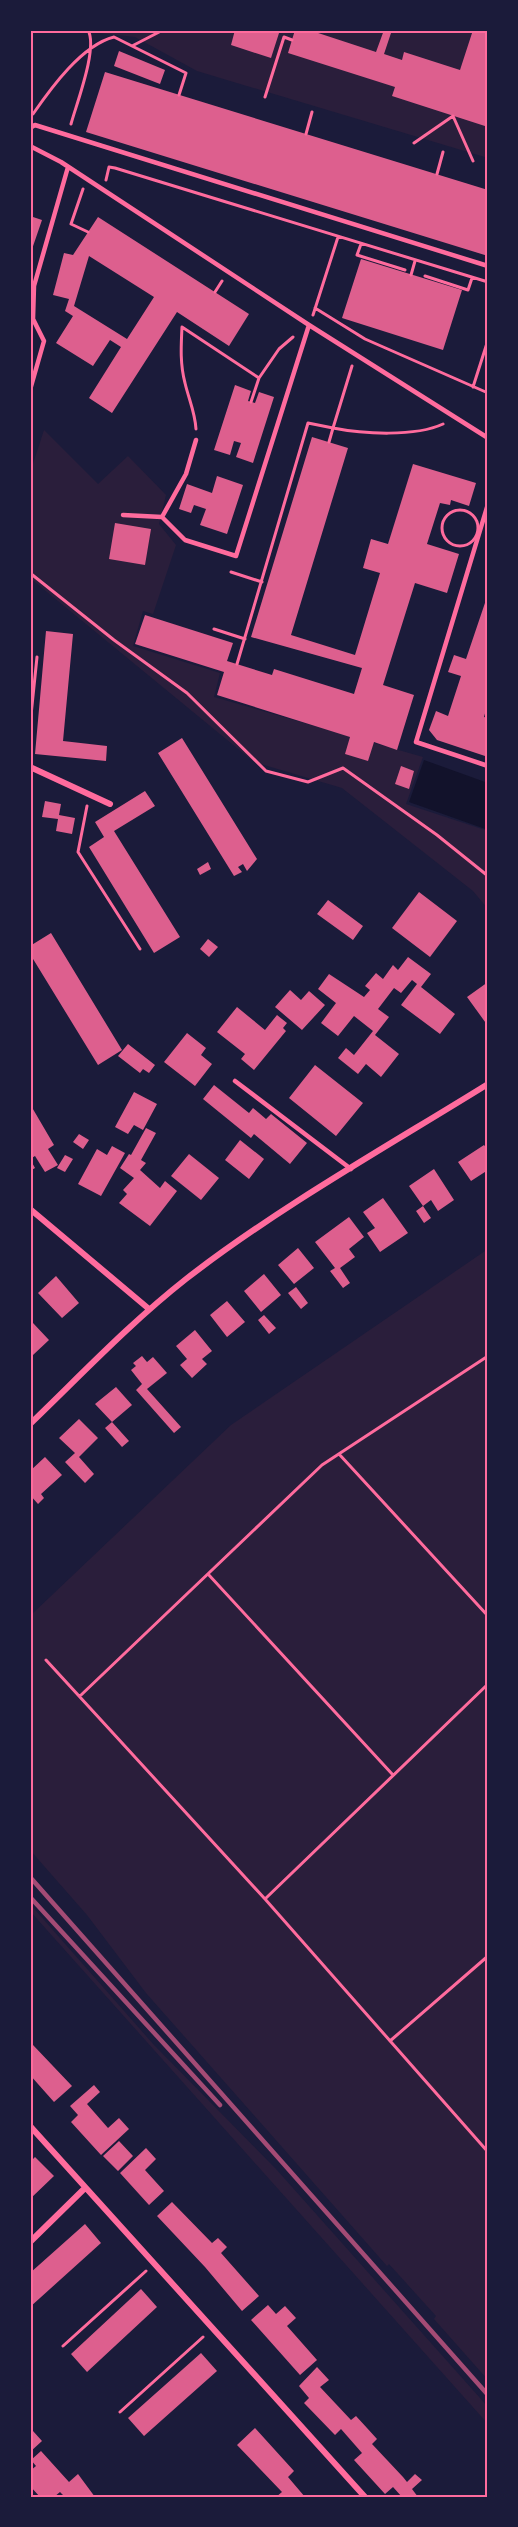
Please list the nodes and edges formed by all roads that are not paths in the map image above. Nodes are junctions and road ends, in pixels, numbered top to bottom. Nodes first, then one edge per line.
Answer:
1 (30, 128) edge
2 (30, 146) edge
3 (68, 167) junction
4 (488, 266) edge
5 (32, 319) edge
6 (309, 325) junction
7 (30, 390) edge
8 (488, 438) edge
9 (196, 440) road end
10 (488, 504) edge
11 (123, 515) dead end
12 (162, 517) junction
13 (488, 766) edge
14 (30, 767) edge
15 (110, 804) dead end
16 (235, 1081) dead end
17 (488, 1084) edge
18 (351, 1169) junction
19 (30, 1209) edge
20 (149, 1309) junction
21 (30, 1424) edge
22 (30, 2126) edge
23 (85, 2188) junction
24 (30, 2242) edge
25 (365, 2497) edge

1 - 4 lane
2 - 3 lane
3 - 5 lane
3 - 6 lane
5 - 7 lane
6 - 8 lane
6 - 12 lane
9 - 12 lane
10 - 13 lane
11 - 12 lane
14 - 15 street
16 - 18 lane
17 - 18 street
18 - 20 street
19 - 20 street
20 - 21 street
22 - 23 street
23 - 24 street
23 - 25 street

